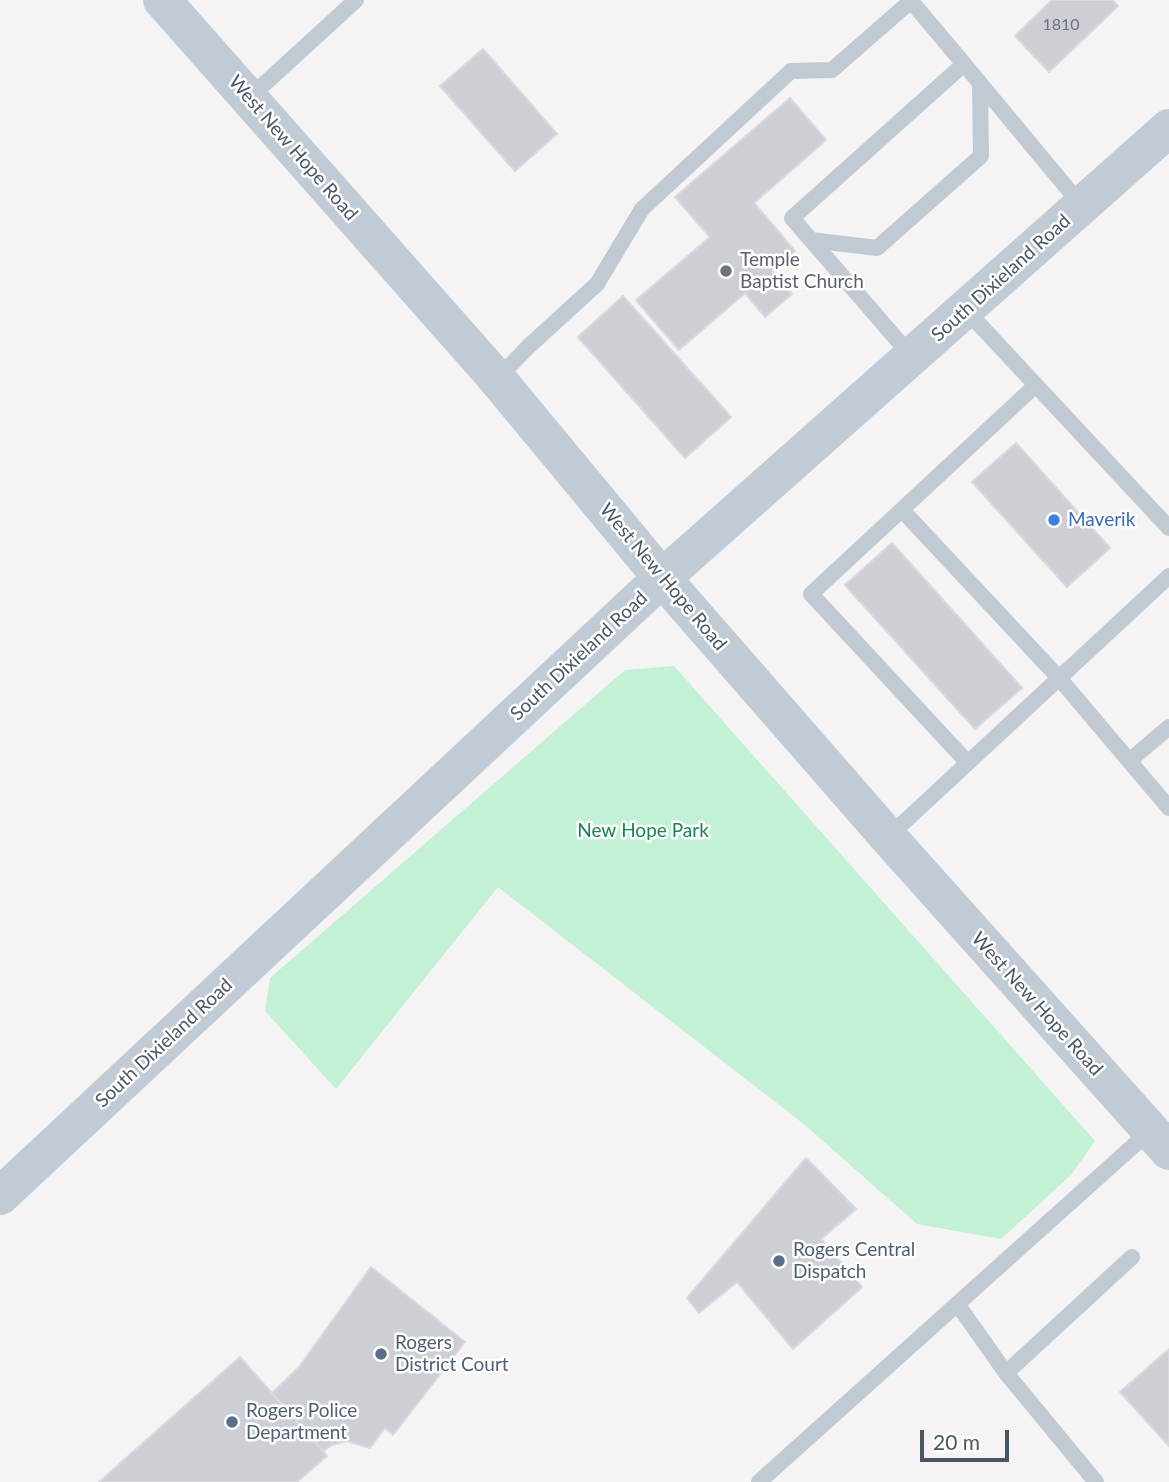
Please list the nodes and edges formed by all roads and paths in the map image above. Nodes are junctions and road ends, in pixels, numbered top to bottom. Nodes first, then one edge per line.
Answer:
1 (162, 0) edge
2 (356, 0) edge
3 (964, 64) junction
4 (980, 83) junction
5 (249, 98) junction
6 (1169, 128) edge
7 (1082, 206) junction
8 (811, 240) junction
9 (965, 309) junction
10 (912, 357) junction
11 (497, 379) junction
12 (1036, 385) junction
13 (902, 510) junction
14 (1169, 528) edge
15 (1169, 576) edge
16 (663, 578) junction
17 (1059, 678) junction
18 (1169, 727) edge
19 (1129, 761) junction
20 (968, 763) junction
21 (1169, 807) edge
22 (888, 837) junction
23 (1160, 1141) edge
24 (0, 1196) edge
25 (1132, 1257) dead end
26 (958, 1305) junction
27 (1006, 1373) junction
28 (759, 1482) edge
29 (1096, 1482) edge

1 - 5 main road, West New Hope Road
2 - 5 lane
3 - 4 lane
3 - 8 lane
3 - 11 lane
4 - 7 lane
4 - 8 lane
5 - 11 main road, West New Hope Road
6 - 7 main road, South Dixieland Road
7 - 9 main road, South Dixieland Road
8 - 10 lane
9 - 10 main road, South Dixieland Road
9 - 12 lane
10 - 16 main road, South Dixieland Road
11 - 16 main road, West New Hope Road
12 - 13 lane
12 - 14 lane
13 - 17 lane
13 - 20 lane
15 - 17 lane
16 - 22 main road, West New Hope Road
16 - 24 main road, South Dixieland Road
17 - 19 lane
17 - 20 lane
18 - 19 lane
19 - 21 lane
20 - 22 lane
22 - 23 main road, West New Hope Road
23 - 26 lane
25 - 27 lane
26 - 27 lane
26 - 28 lane
27 - 29 lane

